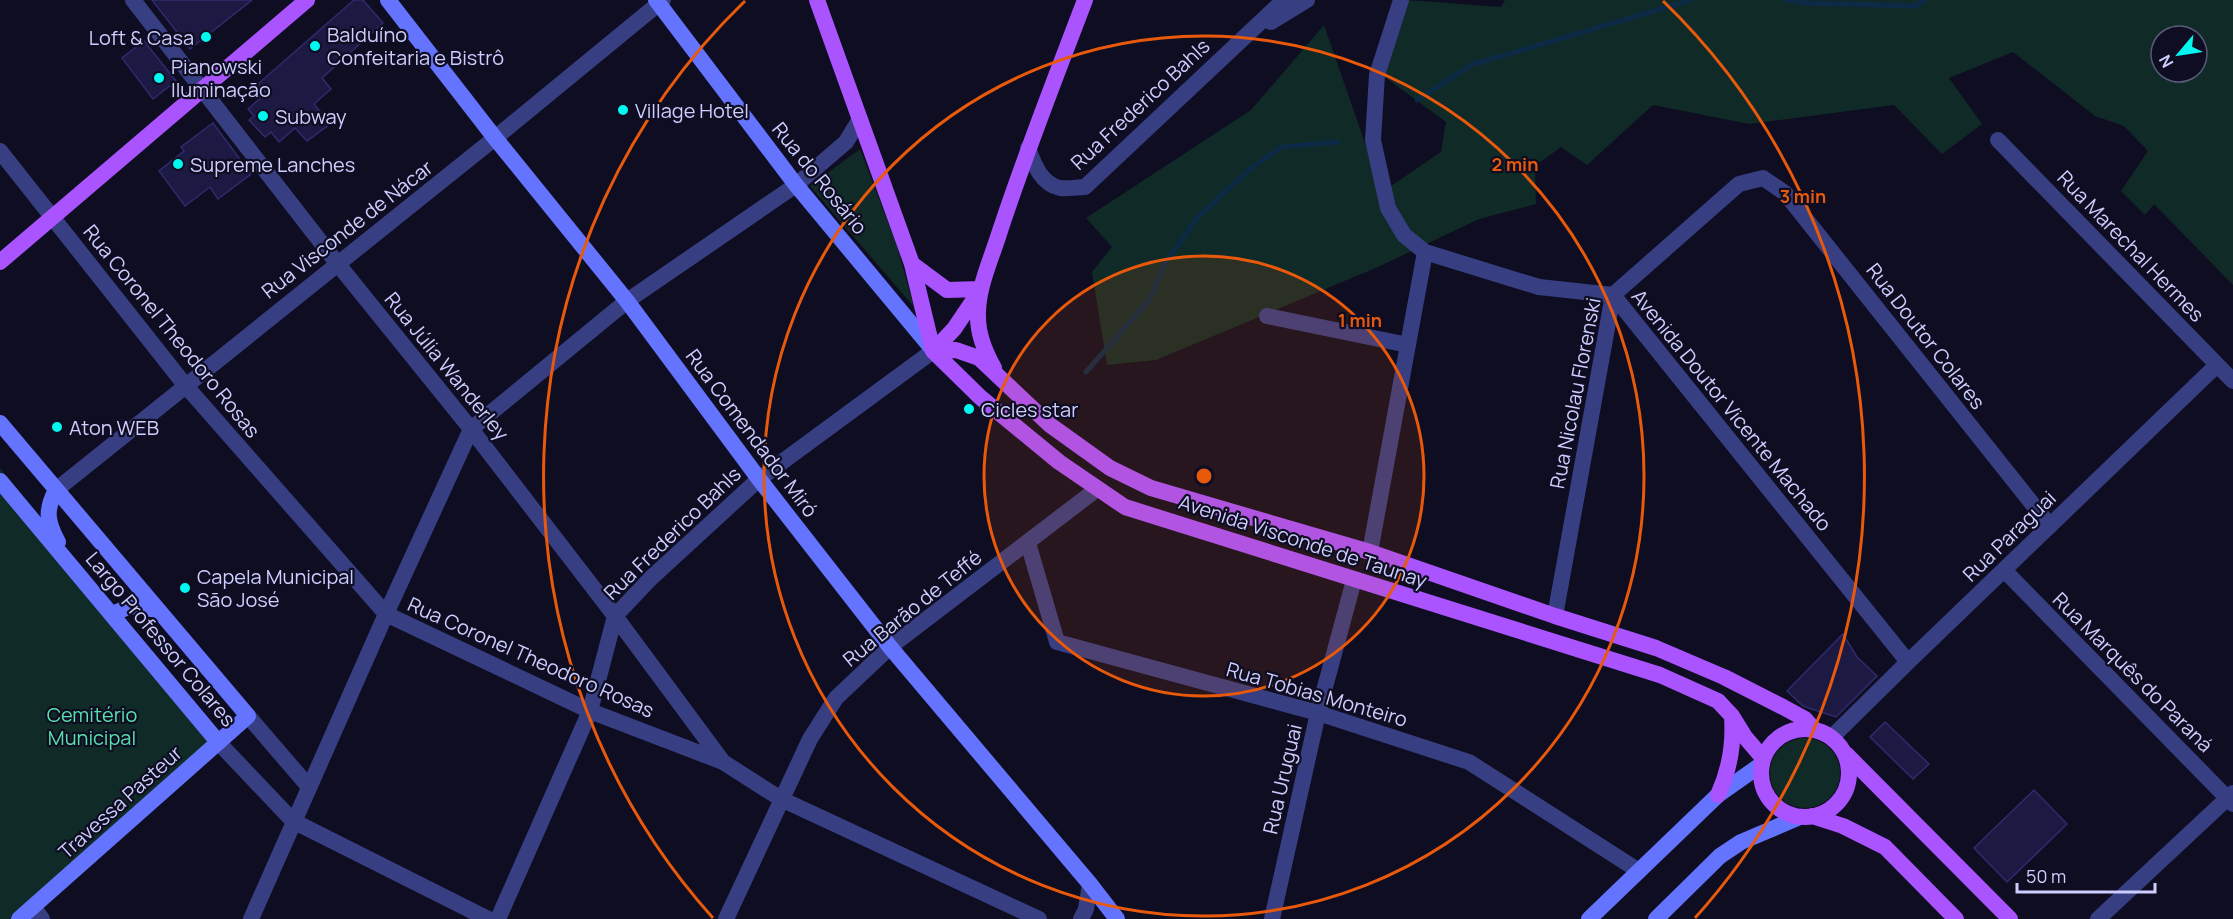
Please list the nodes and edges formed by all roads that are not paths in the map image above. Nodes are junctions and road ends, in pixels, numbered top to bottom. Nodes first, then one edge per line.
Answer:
1 (133, 0) edge
2 (307, 0) edge
3 (388, 0) edge
4 (817, 0) edge
5 (1085, 0) edge
6 (1284, 0) edge
7 (1307, 0) edge
8 (1401, 0) edge
9 (659, 1) edge
10 (1237, 42) junction
11 (203, 89) junction
12 (860, 119) junction
13 (495, 138) junction
14 (1998, 140) dead end
15 (1028, 148) junction
16 (0, 151) edge
17 (1763, 178) joint
18 (796, 185) junction
19 (53, 217) junction
20 (1425, 252) junction
21 (0, 262) edge
22 (337, 263) junction
23 (912, 264) junction
24 (981, 289) junction
25 (1613, 296) junction
26 (627, 301) junction
27 (1267, 316) dead end
28 (1408, 345) junction
29 (933, 351) junction
30 (2217, 365) junction
31 (997, 374) junction
32 (2233, 381) edge
33 (185, 385) junction
34 (0, 423) edge
35 (471, 429) junction
36 (759, 479) junction
37 (0, 481) edge
38 (56, 489) junction
39 (1097, 489) junction
40 (2050, 526) junction
41 (1028, 543) junction
42 (1370, 552) junction
43 (66, 559) junction
44 (2004, 570) junction
45 (1354, 580) junction
46 (158, 610) junction
47 (112, 614) junction
48 (386, 614) junction
49 (615, 616) junction
50 (1555, 616) junction
51 (890, 647) junction
52 (1908, 662) junction
53 (590, 711) junction
54 (1318, 713) junction
55 (248, 716) junction
56 (1732, 716) junction
57 (1814, 729) junction
58 (1832, 737) junction
59 (218, 742) junction
60 (1844, 753) junction
61 (1762, 761) junction
62 (723, 762) junction
63 (309, 787) junction
64 (1718, 795) junction
65 (2231, 798) edge
66 (781, 799) junction
67 (1806, 817) junction
68 (293, 821) junction
69 (1639, 871) junction
70 (1090, 884) junction
71 (38, 914) edge
72 (20, 919) edge
73 (251, 919) edge
74 (488, 919) edge
75 (498, 919) edge
76 (726, 919) edge
77 (1039, 919) edge
78 (1081, 919) edge
79 (1117, 919) edge
80 (1272, 919) edge
81 (1589, 919) edge
82 (1656, 919) edge
83 (1956, 919) edge
84 (2010, 919) edge
85 (2098, 919) edge

1 - 11 street, Rua Júlia Wanderley
2 - 11 main road
3 - 13 main road, Rua Comendador Miró
4 - 12 main road
5 - 15 main road
6 - 10 street, Rua Frederico Bahls
7 - 10 street
8 - 20 street, Avenida Doutor Vicente Machado
9 - 13 street, Rua Visconde de Nácar
9 - 18 main road, Rua do Rosário
10 - 15 street, Rua Frederico Bahls
11 - 19 main road
11 - 22 street, Rua Júlia Wanderley
12 - 18 street
12 - 23 main road
13 - 22 street, Rua Visconde de Nácar
13 - 26 main road, Rua Comendador Miró
14 - 30 street, Rua Marechal Hermes
15 - 24 main road
16 - 19 street, Rua Coronel Theodoro Rosas
17 - 25 street, Rua Nicolau Florenski
17 - 40 street, Rua Doutor Colares
18 - 26 street
18 - 29 main road, Rua do Rosário
19 - 21 main road
19 - 33 street, Rua Coronel Theodoro Rosas
20 - 25 street, Avenida Doutor Vicente Machado
20 - 28 street
22 - 33 street, Rua Visconde de Nácar
22 - 35 street, Rua Júlia Wanderley
23 - 24 main road
23 - 29 main road
24 - 29 main road
24 - 31 main road
25 - 50 street, Rua Nicolau Florenski
25 - 52 street, Avenida Doutor Vicente Machado
26 - 35 street
26 - 36 main road, Rua Comendador Miró
27 - 28 street
28 - 42 street
29 - 31 main road
29 - 36 street, Rua Frederico Bahls
29 - 39 main road, Avenida Visconde de Taunay
30 - 32 street, Rua Marechal Hermes
30 - 40 street, Rua Paraguai
31 - 42 main road, Avenida Visconde de Taunay
33 - 38 street, Rua Visconde de Nácar
33 - 48 street, Rua Coronel Theodoro Rosas
34 - 38 main road, Largo Professor Colares
35 - 48 street
35 - 49 street, Rua Júlia Wanderley
36 - 49 street, Rua Frederico Bahls
36 - 51 main road, Rua Comendador Miró
37 - 43 main road, Largo Professor Colares
38 - 43 main road
38 - 46 main road, Largo Professor Colares
39 - 41 street, Rua Barão de Teffé
39 - 45 main road, Avenida Visconde de Taunay
40 - 44 street, Rua Paraguai
41 - 51 street, Rua Barão de Teffé
41 - 54 street, Rua Tobias Monteiro
42 - 50 main road, Avenida Visconde de Taunay
43 - 47 main road, Largo Professor Colares
44 - 52 street, Rua Paraguai
44 - 65 street, Rua Marquês do Paraná
45 - 54 street, Rua Uruguai
45 - 56 main road, Avenida Visconde de Taunay
46 - 47 main road
46 - 55 main road, Largo Professor Colares
47 - 59 main road, Largo Professor Colares
48 - 53 street, Rua Coronel Theodoro Rosas
48 - 63 street
49 - 53 street, Rua Frederico Bahls
49 - 62 street, Rua Júlia Wanderley
50 - 57 main road, Avenida Visconde de Taunay
51 - 66 street, Rua Barão de Teffé
51 - 70 main road, Rua Comendador Miró
52 - 58 street, Rua Paraguai
53 - 62 street, Rua Coronel Theodoro Rosas
53 - 75 street, Rua Frederico Bahls
54 - 69 street, Rua Tobias Monteiro
54 - 80 street, Rua Uruguai
55 - 59 main road, Travessa Pasteur
55 - 63 street, Largo Professor Colares
56 - 61 main road, Avenida Visconde de Taunay
56 - 64 main road
57 - 58 main road, Avenida Visconde de Taunay
57 - 61 main road
58 - 60 main road, Avenida Visconde de Taunay
59 - 68 street, Largo Professor Colares
59 - 71 main road, Travessa Pasteur
60 - 67 main road
60 - 84 main road, Avenida Visconde de Taunay
61 - 64 main road
61 - 67 main road, Avenida Visconde de Taunay
62 - 66 street, Rua Coronel Theodoro Rosas
63 - 68 street
64 - 69 main road
65 - 85 street
66 - 76 street, Rua Barão de Teffé
66 - 77 street, Rua Coronel Theodoro Rosas
67 - 82 main road
67 - 83 main road, Avenida Visconde de Taunay
68 - 73 street
68 - 74 street, Largo Professor Colares
69 - 81 main road
70 - 78 street
70 - 79 main road, Rua Comendador Miró
71 - 72 main road, Travessa Pasteur

